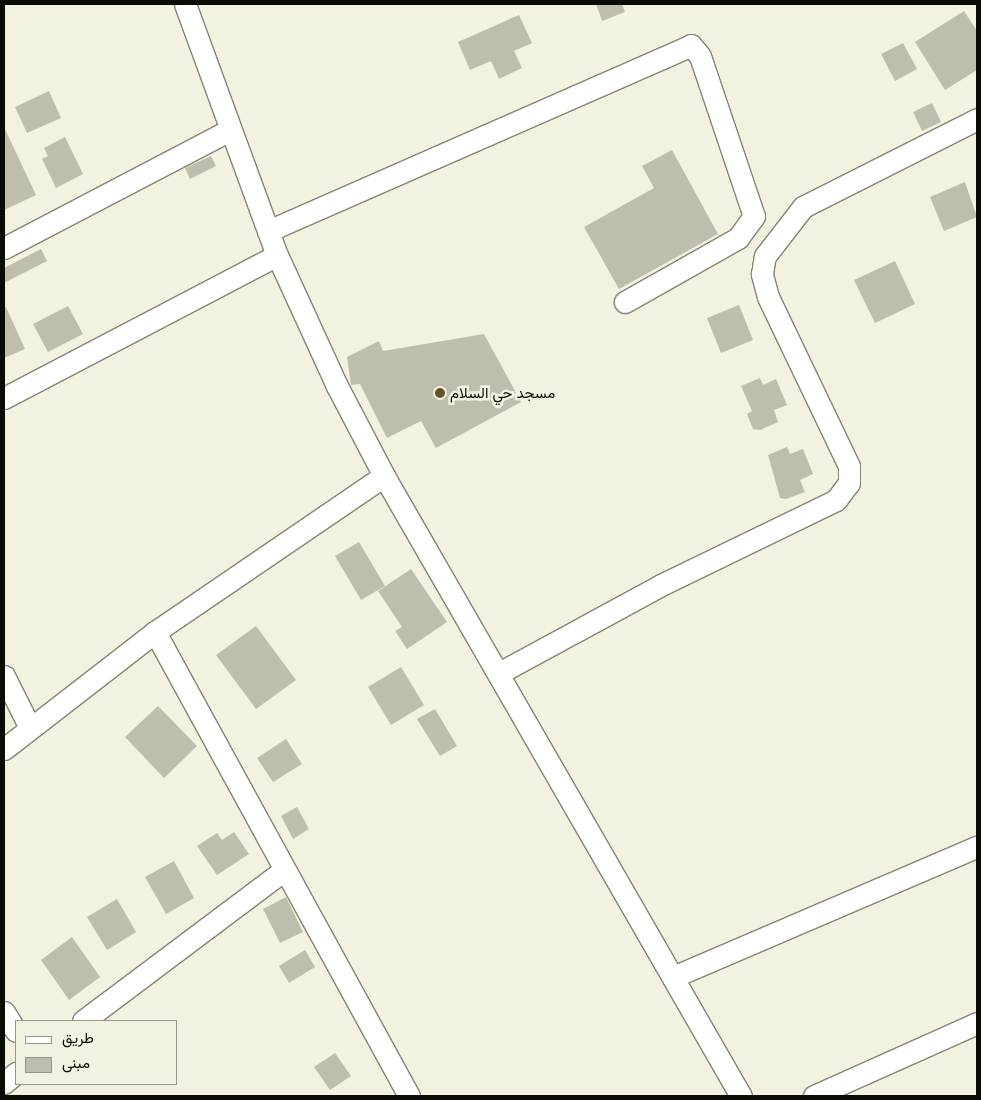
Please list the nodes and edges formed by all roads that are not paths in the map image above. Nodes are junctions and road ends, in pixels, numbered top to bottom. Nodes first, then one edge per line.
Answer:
1 (184, 4) edge
2 (977, 119) edge
3 (230, 130) junction
4 (268, 232) junction
5 (4, 248) edge
6 (277, 255) junction
7 (625, 302) dead end
8 (4, 398) edge
9 (384, 476) junction
10 (155, 632) junction
11 (499, 673) junction
12 (4, 676) edge
13 (29, 726) junction
14 (4, 749) edge
15 (977, 847) edge
16 (284, 870) junction
17 (673, 977) junction
18 (4, 1012) edge
19 (84, 1020) edge
20 (977, 1023) edge
21 (15, 1029) edge
22 (15, 1074) edge
23 (4, 1082) edge
24 (410, 1096) edge
25 (741, 1096) edge
26 (814, 1096) edge

1 - 3 street
2 - 11 street
3 - 4 street
3 - 5 street
4 - 6 street
4 - 7 street
6 - 8 street
6 - 9 street
9 - 10 street
9 - 11 street
10 - 13 street
10 - 16 street
11 - 17 street
12 - 13 street
13 - 14 street
15 - 17 street
16 - 19 street
16 - 24 street
17 - 25 street
18 - 21 street
20 - 26 street
22 - 23 street

